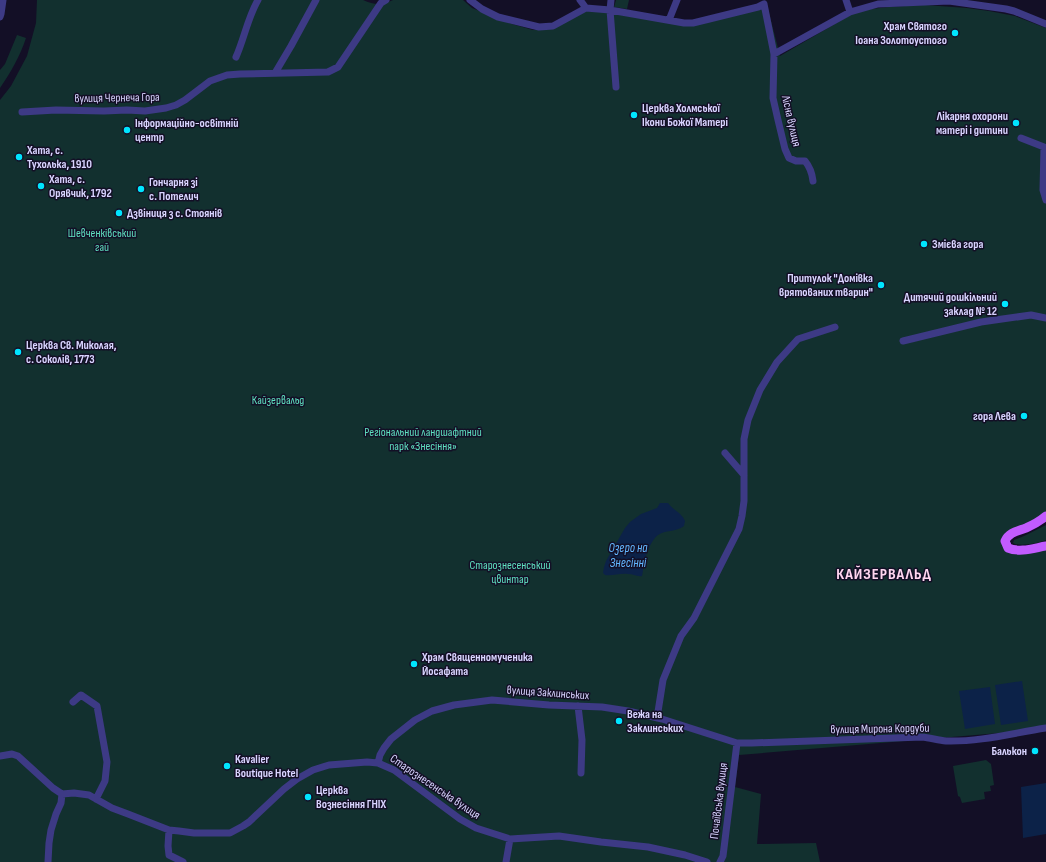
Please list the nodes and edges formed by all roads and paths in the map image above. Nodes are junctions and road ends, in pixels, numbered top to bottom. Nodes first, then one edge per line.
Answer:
1 (3, 0) edge
2 (258, 0) edge
3 (316, 0) edge
4 (470, 0) edge
5 (580, 0) edge
6 (611, 0) edge
7 (677, 0) edge
8 (846, 0) edge
9 (380, 1) edge
10 (948, 1) edge
11 (765, 2) edge
12 (586, 8) junction
13 (610, 10) junction
14 (850, 12) junction
15 (0, 17) edge
16 (668, 20) junction
17 (1046, 24) edge
18 (774, 54) junction
19 (236, 57) dead end
20 (274, 73) junction
21 (616, 87) dead end
22 (22, 112) dead end
23 (1021, 138) dead end
24 (813, 180) dead end
25 (1046, 200) edge
26 (1046, 318) edge
27 (836, 327) dead end
28 (903, 341) dead end
29 (725, 453) dead end
30 (744, 475) junction
31 (1046, 516) edge
32 (1046, 546) edge
33 (73, 702) dead end
34 (578, 706) junction
35 (657, 718) junction
36 (1046, 728) edge
37 (737, 743) junction
38 (0, 756) edge
39 (378, 763) junction
40 (581, 773) dead end
41 (74, 793) junction
42 (62, 794) junction
43 (96, 799) junction
44 (62, 803) junction
45 (169, 830) junction
46 (510, 839) junction
47 (48, 862) edge
48 (183, 862) edge
49 (506, 862) edge
50 (706, 862) edge
51 (720, 862) edge

1 - 15 street
2 - 19 street
3 - 20 street
4 - 12 street
5 - 12 street
6 - 13 street
7 - 16 street
8 - 14 street
9 - 20 street, вулиця Чернеча Гора
10 - 14 street
10 - 17 street
11 - 16 street
11 - 18 street, Лісна вулиця
12 - 13 street
13 - 16 street
13 - 21 street
14 - 18 street
18 - 24 street, Лісна вулиця
20 - 22 street, вулиця Чернеча Гора
23 - 25 street
26 - 28 street
27 - 30 street
29 - 30 street
30 - 35 street
31 - 32 main road
33 - 43 street
34 - 35 street, вулиця Заклинських
34 - 39 street, вулиця Заклинських
34 - 40 street
35 - 37 street, вулиця Заклинських
36 - 37 street, вулиця Мирона Кордуби
37 - 51 street, Почаївська вулиця
38 - 42 street
39 - 45 street, Старознесенська вулиця
39 - 46 street, Старознесенська вулиця
41 - 42 street, Старознесенська вулиця
41 - 43 street, Старознесенська вулиця
41 - 44 street
42 - 44 street
43 - 45 street, Старознесенська вулиця
44 - 47 street
45 - 48 street
46 - 49 street
46 - 50 street, Старознесенська вулиця

